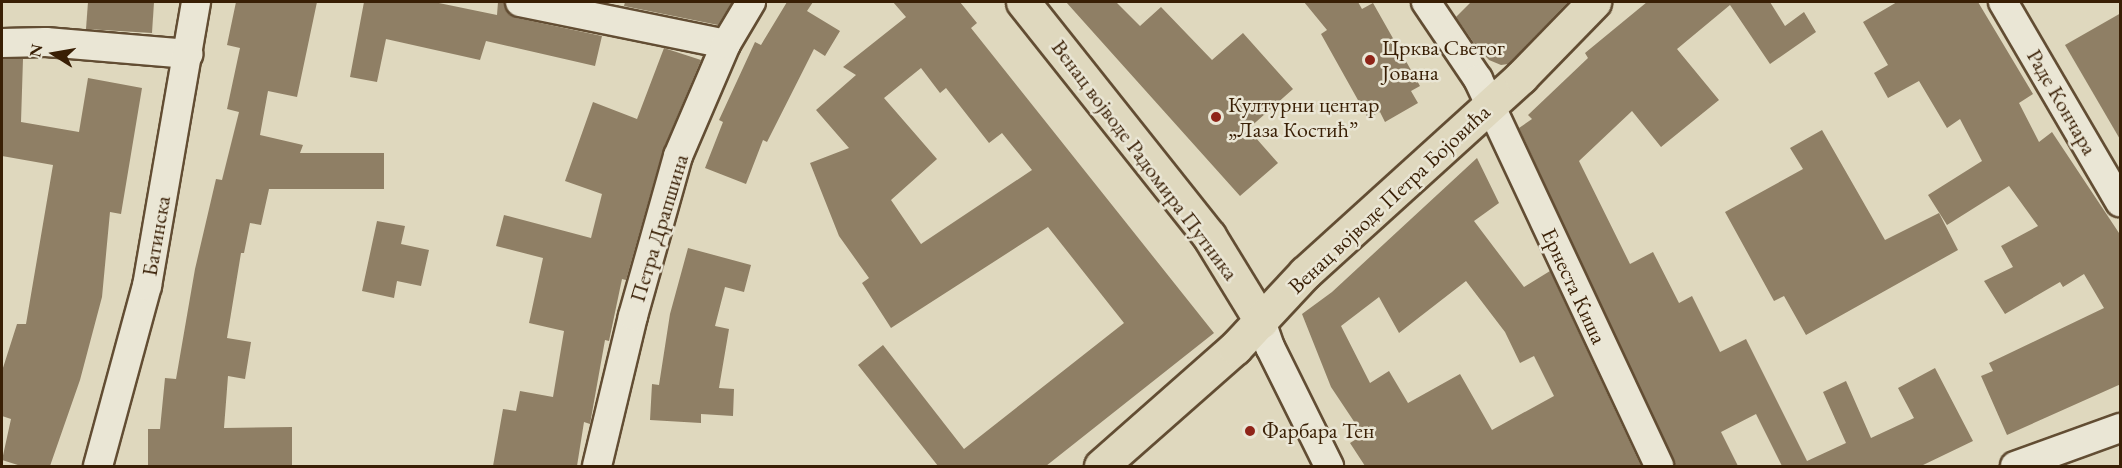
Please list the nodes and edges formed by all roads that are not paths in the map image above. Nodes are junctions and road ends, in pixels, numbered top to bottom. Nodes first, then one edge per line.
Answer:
1 (196, 2) edge
2 (520, 2) edge
3 (751, 2) edge
4 (1023, 2) edge
5 (1426, 2) edge
6 (1594, 2) edge
7 (2003, 2) edge
8 (2, 43) edge
9 (726, 44) junction
10 (188, 54) junction
11 (1490, 104) junction
12 (2121, 202) edge
13 (1262, 321) junction
14 (2121, 428) edge
15 (98, 466) edge
16 (597, 466) edge
17 (1101, 466) edge
18 (1329, 466) edge
19 (1659, 466) edge
20 (2014, 466) edge

1 - 10 street, Батинска
2 - 9 street
3 - 9 street, Петра Драпшина
4 - 13 main road, Венац војводе Радомира Путника
5 - 11 street, Ернеста Киша
6 - 11 main road, Венац војводе Петра Бојовића
7 - 12 street, Раде Кончара
8 - 10 street
9 - 16 street, Петра Драпшина
10 - 15 street, Батинска
11 - 13 main road, Венац војводе Петра Бојовића
11 - 19 street, Ернеста Киша
13 - 17 main road, Венац војводе Петра Бојовића
13 - 18 street
14 - 20 street

